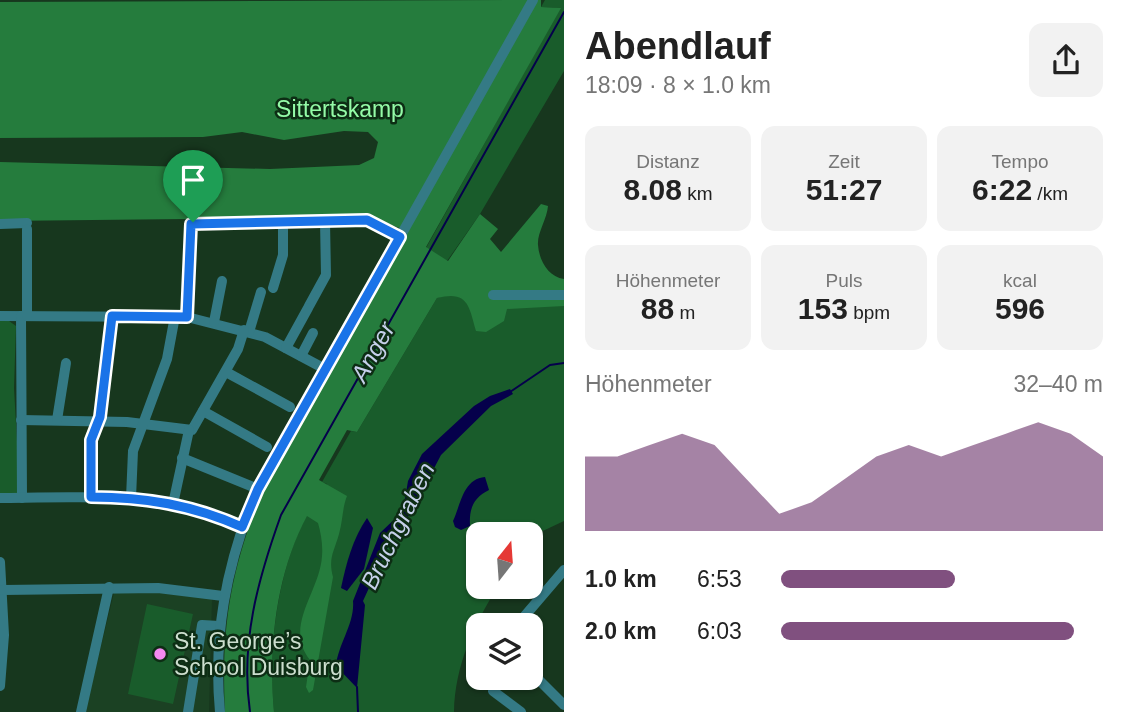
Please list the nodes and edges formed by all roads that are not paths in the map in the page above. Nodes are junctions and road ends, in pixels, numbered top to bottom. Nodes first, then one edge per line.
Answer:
1 (533, 0) edge
2 (284, 221) junction
3 (325, 221) junction
4 (0, 224) edge
5 (400, 237) junction
6 (222, 281) dead end
7 (273, 288) dead end
8 (261, 292) dead end
9 (493, 295) dead end
10 (564, 295) edge
11 (0, 316) edge
12 (24, 316) junction
13 (112, 316) junction
14 (181, 316) junction
15 (214, 322) junction
16 (247, 331) junction
17 (313, 332) dead end
18 (286, 348) junction
19 (301, 356) junction
20 (66, 363) dead end
21 (325, 369) junction
22 (226, 372) junction
23 (290, 407) dead end
24 (203, 411) junction
25 (21, 419) junction
26 (57, 420) junction
27 (98, 422) junction
28 (143, 424) junction
29 (189, 430) junction
30 (267, 447) dead end
31 (182, 458) junction
32 (258, 489) junction
33 (91, 497) junction
34 (0, 498) edge
35 (22, 498) junction
36 (131, 498) junction
37 (173, 503) junction
38 (242, 527) junction
39 (0, 562) edge
40 (564, 570) edge
41 (110, 587) junction
42 (4, 590) junction
43 (223, 596) junction
44 (527, 613) edge
45 (219, 626) junction
46 (1, 665) edge
47 (543, 684) edge
48 (0, 686) edge
49 (493, 691) dead end
50 (564, 705) edge
51 (81, 712) edge
52 (188, 712) edge
53 (220, 712) edge
54 (521, 712) edge

1 - 5 street
2 - 3 street
2 - 7 street
2 - 14 street
3 - 5 street
3 - 18 street
4 - 12 street
5 - 21 street
6 - 15 street
8 - 16 street
9 - 10 street
11 - 12 street
12 - 13 street
12 - 25 street
13 - 14 street
13 - 27 street
14 - 15 street
14 - 28 street
15 - 16 street
16 - 18 street
16 - 22 street
17 - 19 street
18 - 19 street
19 - 21 street
20 - 26 street
21 - 32 street
22 - 23 street
22 - 24 street
24 - 29 street
24 - 30 street
25 - 26 street
25 - 35 street
26 - 27 street
27 - 28 street
27 - 33 street
28 - 29 street
28 - 36 street
29 - 31 street
31 - 32 street
31 - 37 street
32 - 38 street
33 - 35 street
33 - 36 street
34 - 35 street
36 - 37 street
37 - 38 street
38 - 43 street
39 - 42 street
40 - 44 street
41 - 42 street
41 - 43 street
41 - 51 street
42 - 46 street
43 - 45 street
45 - 52 street
45 - 53 street
46 - 48 street
47 - 50 street
49 - 54 street

